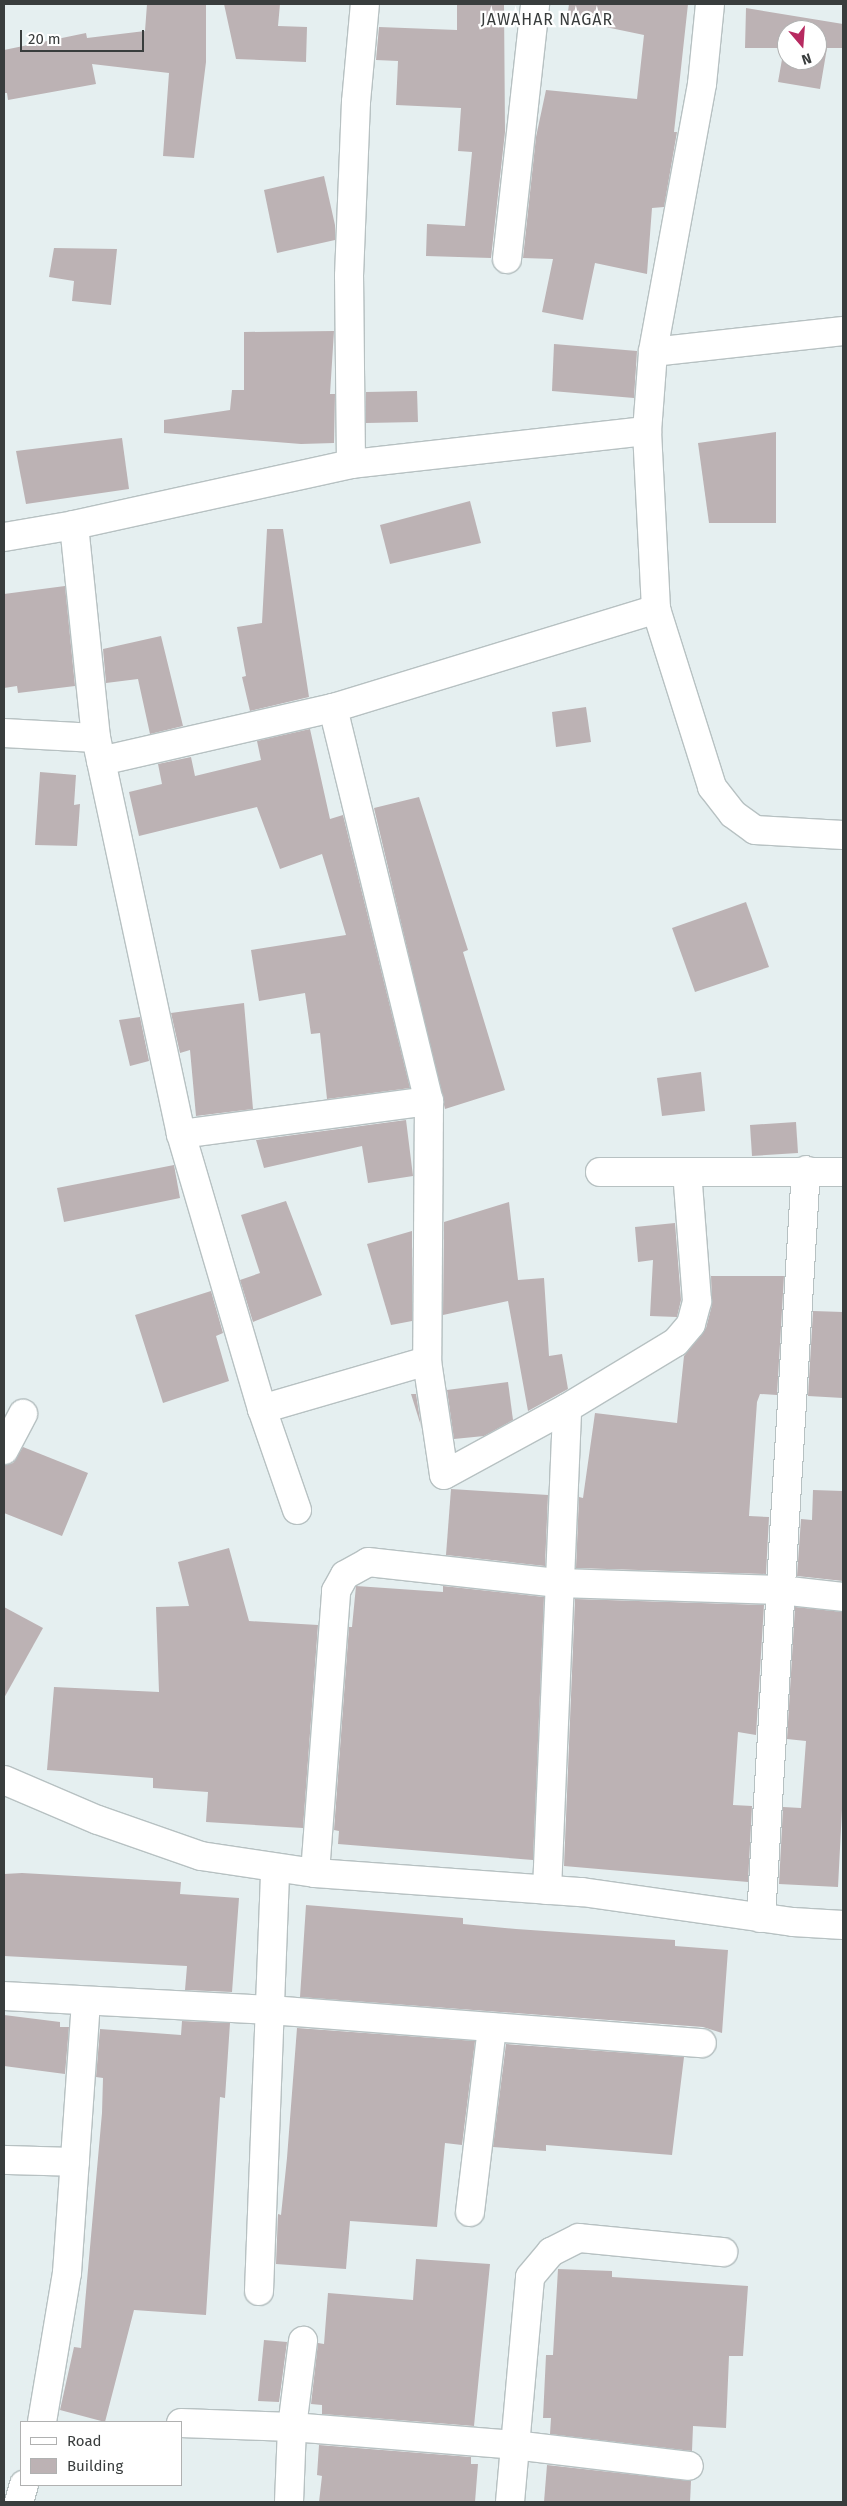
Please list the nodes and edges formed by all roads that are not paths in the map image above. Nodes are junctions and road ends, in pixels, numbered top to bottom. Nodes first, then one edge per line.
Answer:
1 (365, 4) edge
2 (535, 4) edge
3 (710, 4) edge
4 (507, 259) dead end
5 (843, 331) edge
6 (653, 352) junction
7 (647, 431) junction
8 (351, 464) junction
9 (74, 526) junction
10 (4, 537) edge
11 (656, 609) junction
12 (333, 708) junction
13 (4, 733) edge
14 (99, 749) junction
15 (843, 835) edge
16 (429, 1101) junction
17 (180, 1134) junction
18 (806, 1170) junction
19 (600, 1172) dead end
20 (687, 1172) junction
21 (843, 1172) edge
22 (427, 1361) junction
23 (567, 1408) junction
24 (262, 1409) junction
25 (24, 1414) dead end
26 (4, 1450) edge
27 (297, 1510) dead end
28 (559, 1583) junction
29 (780, 1590) junction
30 (843, 1596) edge
31 (4, 1780) edge
32 (275, 1868) junction
33 (315, 1872) junction
34 (547, 1890) junction
35 (761, 1918) junction
36 (843, 1925) edge
37 (4, 1996) edge
38 (86, 2002) junction
39 (271, 2010) junction
40 (492, 2027) junction
41 (702, 2043) dead end
42 (4, 2160) edge
43 (75, 2162) junction
44 (470, 2212) dead end
45 (723, 2252) dead end
46 (259, 2291) dead end
47 (303, 2341) dead end
48 (42, 2421) edge
49 (182, 2423) edge
50 (292, 2427) junction
51 (514, 2445) junction
52 (689, 2466) dead end
53 (24, 2486) edge
54 (19, 2502) edge
55 (289, 2502) edge
56 (510, 2502) edge

1 - 8 street
2 - 4 street
3 - 6 street
5 - 6 street
6 - 7 street
7 - 8 street
7 - 11 street
8 - 9 street
9 - 10 street
9 - 14 street
11 - 12 street
11 - 15 street
12 - 14 street
12 - 16 street
13 - 14 street
14 - 17 street
16 - 17 street
16 - 22 street
17 - 24 street
18 - 20 street
18 - 21 street
18 - 29 street
19 - 20 street
20 - 23 street
22 - 23 street
22 - 24 street
23 - 28 street
24 - 27 street
25 - 26 street
28 - 29 street
28 - 33 street
28 - 34 street
29 - 30 street
29 - 35 street
31 - 32 street
32 - 33 street
32 - 39 street
33 - 34 street
34 - 35 street
35 - 36 street
37 - 38 street
38 - 39 street
38 - 43 street
39 - 40 street
39 - 46 street
40 - 41 street
40 - 44 street
42 - 43 street
43 - 48 street
45 - 51 street
47 - 50 street
49 - 50 street
50 - 51 street
50 - 55 street
51 - 52 street
51 - 56 street
53 - 54 street

